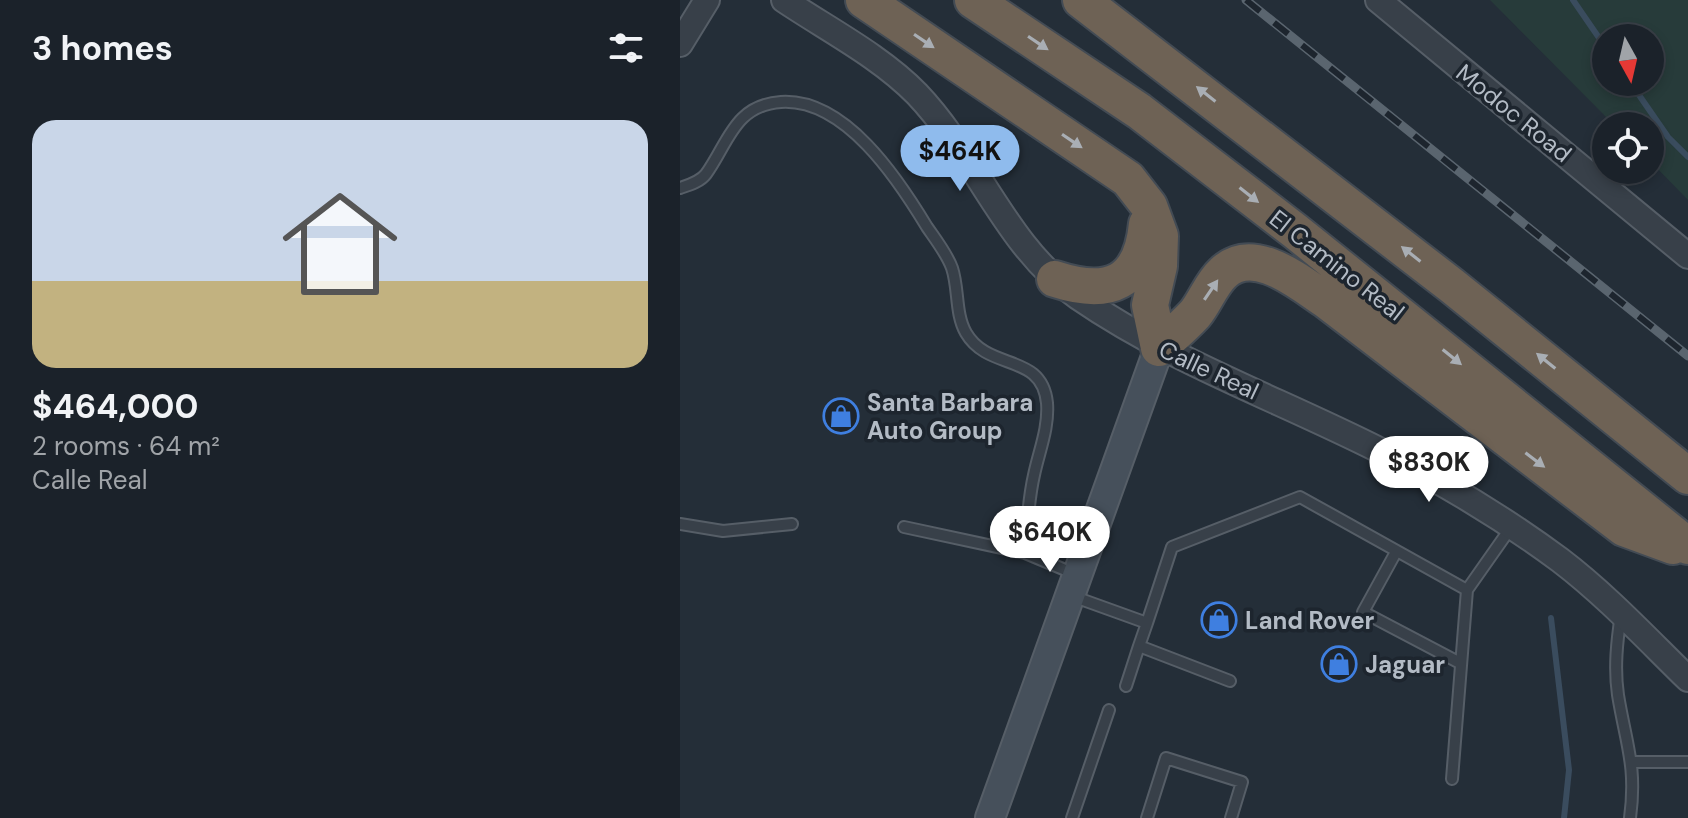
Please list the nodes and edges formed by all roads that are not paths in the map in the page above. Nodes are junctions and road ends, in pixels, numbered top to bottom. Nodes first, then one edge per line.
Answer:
1 (707, 0) edge
2 (784, 0) edge
3 (864, 0) edge
4 (973, 0) edge
5 (1081, 0) edge
6 (1378, 0) edge
7 (680, 44) edge
8 (680, 188) edge
9 (1149, 206) junction
10 (1688, 256) edge
11 (1055, 279) junction
12 (1159, 348) junction
13 (1629, 428) junction
14 (1688, 453) edge
15 (1688, 476) edge
16 (680, 524) edge
17 (792, 524) dead end
18 (1512, 526) junction
19 (904, 527) dead end
20 (1688, 549) edge
21 (1396, 552) junction
22 (1025, 553) junction
23 (1074, 585) junction
24 (1467, 590) junction
25 (1621, 613) junction
26 (1147, 623) junction
27 (1139, 646) junction
28 (1460, 663) junction
29 (1688, 679) edge
30 (1230, 681) dead end
31 (1126, 686) dead end
32 (1109, 710) dead end
33 (1633, 762) junction
34 (1688, 762) edge
35 (1452, 779) dead end
36 (990, 818) edge
37 (1072, 818) edge
38 (1147, 818) edge
39 (1231, 818) edge
40 (1630, 818) edge

1 - 7 street
2 - 11 street, Calle Real
3 -> 9 highway
4 -> 20 highway, El Camino Real
13 -> 5 highway
6 - 10 street, Modoc Road
8 - 22 lane
9 - 11 highway
9 - 12 highway
11 - 12 street, Calle Real
12 - 18 street, Calle Real
12 -> 20 highway
12 - 23 main road
13 - 14 highway
13 - 15 highway
16 - 17 lane
18 - 24 lane
18 - 25 street, Calle Real
19 - 22 lane
21 - 24 lane
21 - 26 lane
21 - 28 lane
22 - 23 lane
23 - 26 lane
23 - 36 main road
24 - 28 lane
25 - 29 street, Calle Real
25 - 33 lane
26 - 27 lane
27 - 30 lane
27 - 31 lane
28 - 35 lane
32 - 37 lane
33 - 34 lane
33 - 40 lane
38 - 39 lane

